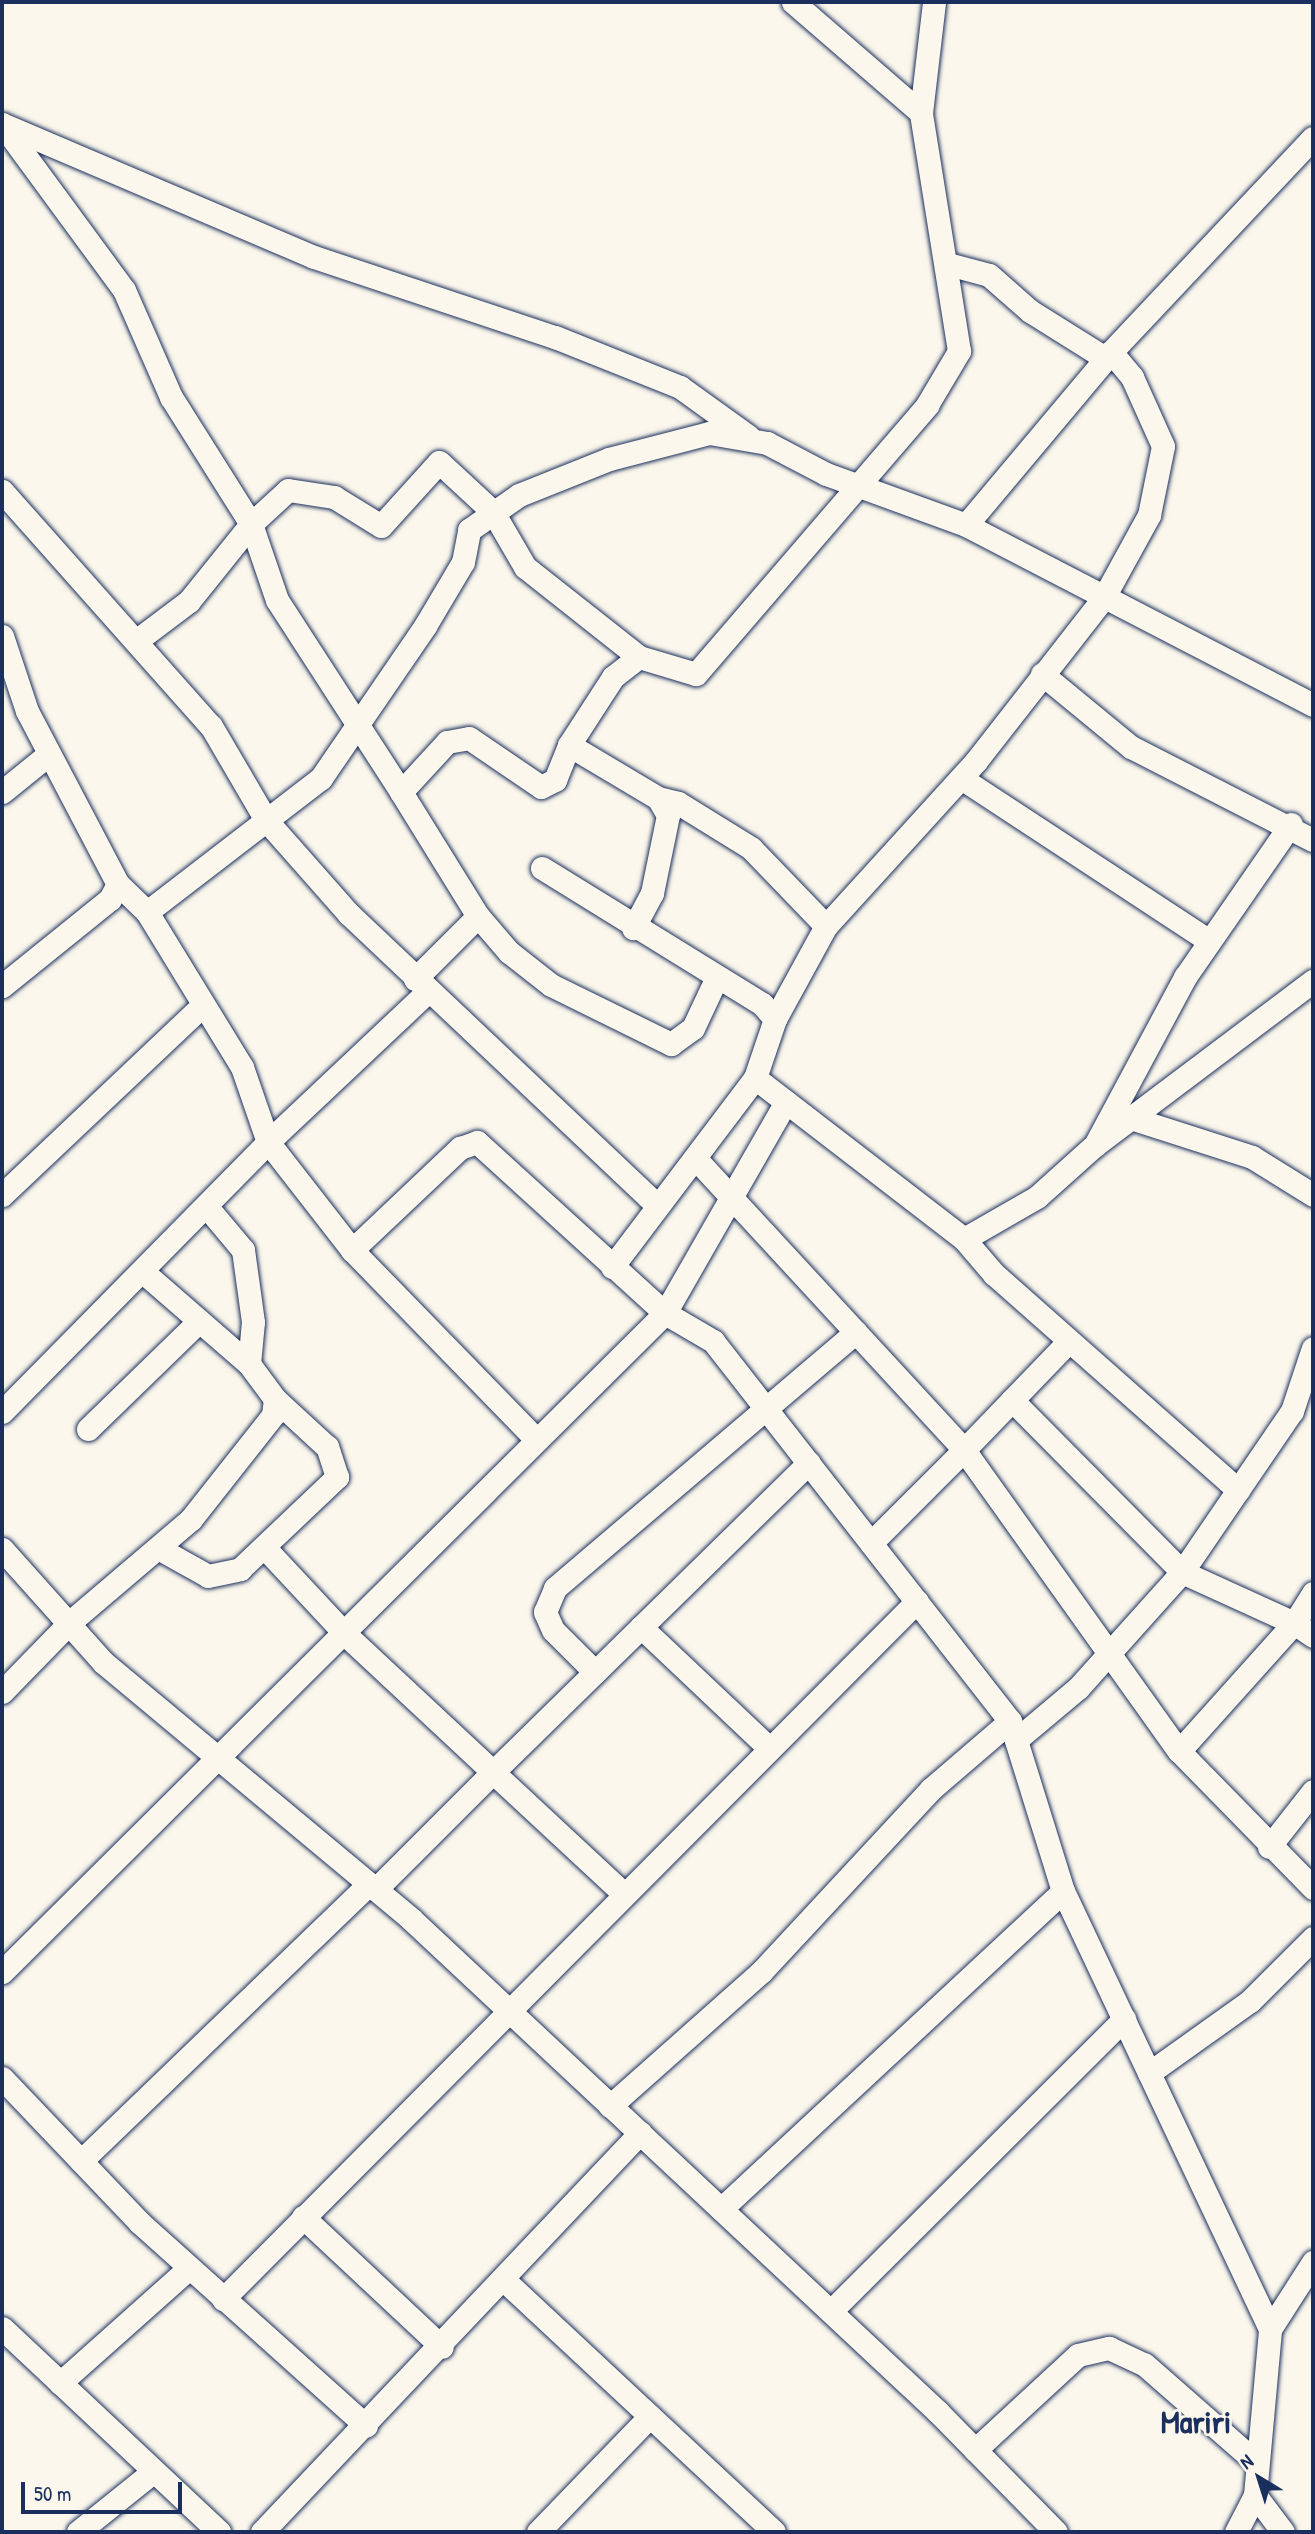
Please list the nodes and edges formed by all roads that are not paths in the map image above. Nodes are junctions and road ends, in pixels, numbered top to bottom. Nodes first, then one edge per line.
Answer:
1 (793, 2) edge
2 (934, 2) edge
3 (921, 113) junction
4 (2, 124) edge
5 (1313, 138) edge
6 (948, 264) junction
7 (1108, 355) junction
8 (752, 439) junction
9 (859, 485) junction
10 (2, 491) edge
11 (493, 512) junction
12 (251, 524) junction
13 (966, 525) junction
14 (1104, 597) junction
15 (2, 636) edge
16 (136, 641) junction
17 (639, 657) junction
18 (1042, 674) junction
19 (1313, 705) edge
20 (358, 720) junction
21 (569, 746) junction
22 (49, 754) junction
23 (961, 778) junction
24 (2, 792) edge
25 (401, 792) junction
26 (658, 798) junction
27 (266, 820) junction
28 (1291, 824) junction
29 (1313, 840) edge
30 (542, 868) dead end
31 (118, 884) junction
32 (147, 912) junction
33 (478, 916) junction
34 (826, 926) junction
35 (633, 928) junction
36 (1208, 940) junction
37 (717, 977) junction
38 (1313, 981) edge
39 (421, 985) junction
40 (2, 986) edge
41 (202, 1006) junction
42 (775, 1019) junction
43 (755, 1078) junction
44 (786, 1102) junction
45 (1137, 1120) junction
46 (268, 1142) junction
47 (1096, 1145) junction
48 (695, 1158) junction
49 (733, 1193) junction
50 (2, 1195) edge
51 (1313, 1195) edge
52 (658, 1206) junction
53 (207, 1207) junction
54 (964, 1239) junction
55 (352, 1250) junction
56 (612, 1267) junction
57 (142, 1271) junction
58 (665, 1313) junction
59 (199, 1321) junction
60 (856, 1332) junction
61 (1069, 1340) junction
62 (1313, 1348) edge
63 (249, 1364) junction
64 (275, 1399) junction
65 (1012, 1400) junction
66 (764, 1406) junction
67 (2, 1412) edge
68 (88, 1429) dead end
69 (536, 1439) junction
70 (964, 1450) junction
71 (808, 1463) junction
72 (1238, 1490) junction
73 (871, 1543) junction
74 (264, 1547) junction
75 (158, 1548) junction
76 (2, 1549) edge
77 (1182, 1572) junction
78 (1313, 1593) edge
79 (917, 1601) junction
80 (69, 1623) junction
81 (1294, 1623) junction
82 (641, 1627) junction
83 (345, 1634) junction
84 (1313, 1636) edge
85 (1110, 1652) junction
86 (595, 1672) junction
87 (2, 1692) edge
88 (1013, 1730) junction
89 (769, 1748) junction
90 (1179, 1751) junction
91 (218, 1758) junction
92 (493, 1772) junction
93 (1313, 1791) edge
94 (1269, 1847) junction
95 (372, 1887) junction
96 (1313, 1888) edge
97 (1063, 1891) junction
98 (622, 1893) junction
99 (1313, 1938) edge
100 (2, 1972) edge
101 (506, 2008) junction
102 (1124, 2020) junction
103 (1149, 2073) junction
104 (2, 2078) edge
105 (610, 2106) junction
106 (640, 2133) junction
107 (81, 2161) junction
108 (721, 2209) junction
109 (303, 2217) junction
110 (1313, 2262) edge
111 (189, 2268) junction
112 (504, 2280) junction
113 (223, 2299) junction
114 (831, 2311) junction
115 (2, 2328) edge
116 (1270, 2329) junction
117 (442, 2347) junction
118 (60, 2383) junction
119 (650, 2416) junction
120 (366, 2426) junction
121 (975, 2450) junction
122 (1257, 2463) junction
123 (154, 2471) junction
124 (1255, 2495) junction
125 (84, 2530) edge
126 (219, 2532) edge
127 (262, 2532) edge
128 (538, 2532) edge
129 (774, 2532) edge
130 (1056, 2532) edge
131 (1237, 2532) edge
132 (1283, 2532) edge

1 - 3 street
2 - 3 street
3 - 6 street
4 - 8 street
4 - 12 street
5 - 7 street
6 - 7 street
6 - 9 street
7 - 13 street
7 - 14 street
8 - 9 street
8 - 11 street
9 - 13 street
9 - 17 street
10 - 16 street
11 - 12 street
11 - 17 street
11 - 20 street
12 - 16 street
12 - 20 street
13 - 14 street
14 - 18 street
14 - 19 street
15 - 22 street
16 - 27 street
17 - 21 street
18 - 23 street
18 - 28 street
20 - 25 street
20 - 27 street
21 - 25 street
21 - 26 street
22 - 24 street
22 - 31 street
23 - 34 street
23 - 36 street
25 - 33 street
26 - 34 street
26 - 35 street
27 - 32 street
27 - 39 street
28 - 29 street
28 - 36 street
30 - 35 street
31 - 32 street
31 - 40 street
32 - 41 street
33 - 37 street
33 - 39 street
34 - 42 street
35 - 37 street
36 - 47 street
37 - 42 street
38 - 45 street
39 - 46 street
39 - 52 street
41 - 46 street
41 - 50 street
42 - 43 street
43 - 44 street
43 - 48 street
44 - 49 street
44 - 54 street
45 - 47 street
45 - 51 street
46 - 53 street
46 - 55 street
47 - 54 street
48 - 49 street
48 - 52 street
49 - 58 street
49 - 60 street
52 - 56 street
53 - 57 street
53 - 63 street
54 - 61 street
55 - 56 street
55 - 69 street
56 - 58 street
57 - 59 street
57 - 67 street
58 - 66 street
58 - 69 street
59 - 63 street
59 - 68 street
60 - 66 street
60 - 70 street
61 - 65 street
61 - 72 street
62 - 72 street
63 - 64 street
64 - 74 street
64 - 75 street
65 - 70 street
65 - 77 street
66 - 71 street
66 - 86 street
69 - 83 street
70 - 73 street
70 - 85 street
71 - 73 street
71 - 82 street
72 - 77 street
73 - 79 street
74 - 75 street
74 - 83 street
75 - 80 street
76 - 80 street
77 - 81 street
77 - 85 street
78 - 81 street
79 - 88 street
79 - 89 street
80 - 87 street
80 - 91 street
81 - 84 street
81 - 90 street
82 - 86 street
82 - 89 street
83 - 91 street
83 - 92 street
85 - 88 street
85 - 90 street
86 - 92 street
88 - 97 street
88 - 105 street
89 - 98 street
90 - 94 street
91 - 95 street
91 - 100 street
92 - 95 street
92 - 98 street
93 - 94 street
94 - 96 street
95 - 101 street
95 - 107 street
97 - 102 street
97 - 108 street
98 - 101 street
99 - 103 street
101 - 105 street
101 - 109 street
102 - 103 street
102 - 114 street
103 - 116 street
104 - 107 street
105 - 106 street
106 - 108 street
106 - 112 street
107 - 111 street
108 - 114 street
109 - 113 street
109 - 117 street
110 - 116 street
111 - 113 street
111 - 118 street
112 - 117 street
112 - 119 street
113 - 120 street
114 - 121 street
115 - 118 street
116 - 122 street
117 - 120 street
118 - 123 street
119 - 128 street
119 - 129 street
120 - 127 street
121 - 122 street
121 - 130 street
122 - 124 street
123 - 125 street
123 - 126 street
124 - 131 street
124 - 132 street

